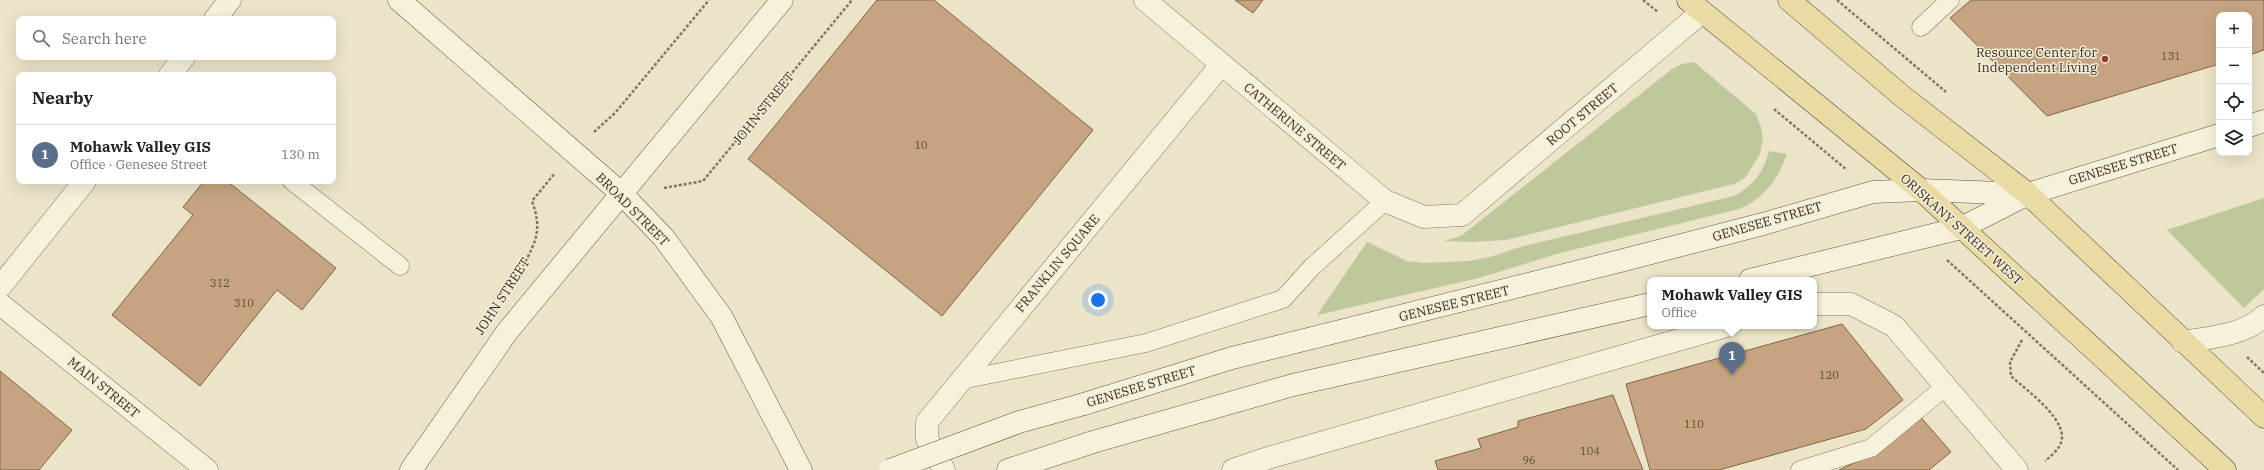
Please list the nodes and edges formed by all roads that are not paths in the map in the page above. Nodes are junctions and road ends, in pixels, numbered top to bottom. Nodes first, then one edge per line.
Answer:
1 (230, 0) edge
2 (399, 0) edge
3 (782, 0) edge
4 (1145, 0) edge
5 (1789, 0) edge
6 (1950, 0) edge
7 (1695, 6) edge
8 (217, 16) edge
9 (1921, 27) dead end
10 (182, 60) edge
11 (1222, 64) junction
12 (172, 72) edge
13 (2264, 122) edge
14 (2252, 125) edge
15 (2216, 136) edge
16 (83, 184) edge
17 (296, 184) edge
18 (1921, 190) junction
19 (622, 194) junction
20 (2028, 194) junction
21 (1384, 201) junction
22 (1462, 215) joint
23 (1961, 228) junction
24 (400, 266) dead end
25 (1762, 277) edge
26 (0, 287) edge
27 (0, 304) edge
28 (1817, 304) edge
29 (1647, 305) edge
30 (2264, 316) edge
31 (1717, 329) edge
32 (2182, 342) junction
33 (961, 380) junction
34 (1945, 387) junction
35 (2264, 417) edge
36 (207, 470) edge
37 (411, 470) edge
38 (801, 470) edge
39 (890, 470) edge
40 (944, 470) edge
41 (1008, 470) edge
42 (1233, 470) edge
43 (1800, 470) edge
44 (2017, 470) edge
45 (2225, 470) edge

1 - 8 main road
2 - 19 main road, BROAD STREET
3 - 19 main road
4 - 11 main road, CATHERINE STREET
5 - 20 main road
6 - 9 lane
7 - 18 main road, ORISKANY STREET WEST
7 - 22 main road, ROOT STREET
10 - 12 main road
11 - 21 main road, CATHERINE STREET
11 - 33 main road, FRANKLIN SQUARE
13 - 14 main road
15 - 20 main road, GENESEE STREET
16 - 26 main road
17 - 24 lane
18 - 20 main road, GENESEE STREET
18 - 23 main road, ORISKANY STREET WEST
18 - 39 main road, GENESEE STREET, bridge
19 - 37 main road
19 - 38 main road, BROAD STREET
20 - 23 main road, GENESEE STREET
20 - 32 main road
21 - 22 main road, CATHERINE STREET
21 - 33 lane
23 - 25 main road, GENESEE STREET
23 - 45 main road, ORISKANY STREET WEST
27 - 36 main road, MAIN STREET
28 - 34 main road
29 - 41 main road
30 - 32 main road
31 - 42 main road
32 - 35 main road
33 - 40 main road, FRANKLIN SQUARE
34 - 43 lane
34 - 44 main road

